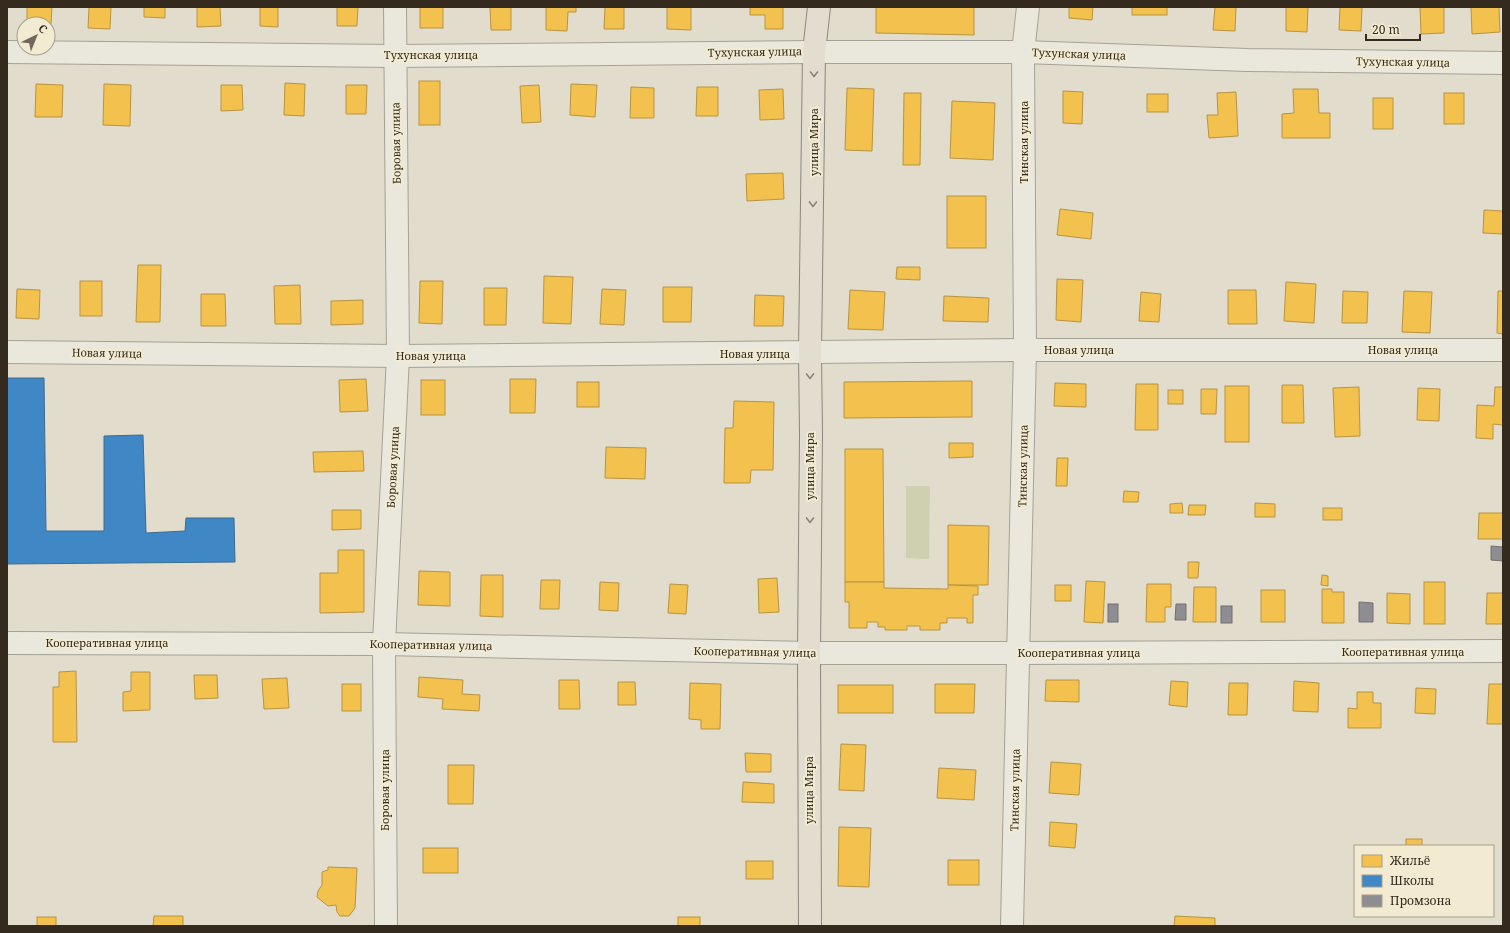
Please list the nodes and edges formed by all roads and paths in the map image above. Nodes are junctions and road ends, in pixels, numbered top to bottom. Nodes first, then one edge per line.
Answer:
1 (395, 7) edge
2 (819, 7) edge
3 (1028, 7) edge
4 (7, 52) edge
5 (814, 52) junction
6 (1024, 52) junction
7 (395, 56) junction
8 (1503, 63) edge
9 (1025, 350) junction
10 (1503, 350) edge
11 (7, 352) edge
12 (810, 353) junction
13 (398, 356) junction
14 (7, 643) edge
15 (384, 644) junction
16 (1503, 651) edge
17 (809, 653) junction
18 (1019, 654) junction
19 (386, 926) edge
20 (810, 926) edge
21 (1012, 926) edge

1 - 7 street, Боровая улица
2 - 5 main road, улица Мира
3 - 6 street, Тинская улица
4 - 7 street, Тухунская улица
5 - 6 street, Тухунская улица
5 - 7 street, Тухунская улица
5 -> 12 main road, улица Мира
6 - 8 street, Тухунская улица
6 - 9 street, Тинская улица
7 - 13 street, Боровая улица
9 - 10 street, Новая улица
9 - 12 street, Новая улица
9 - 18 street, Тинская улица
11 - 13 street, Новая улица
12 - 13 street, Новая улица
12 -> 17 main road, улица Мира
13 - 15 street, Боровая улица
14 - 15 street, Кооперативная улица
15 - 17 street, Кооперативная улица
15 - 19 street, Боровая улица
16 - 18 street, Кооперативная улица
17 - 18 street, Кооперативная улица
17 - 20 main road, улица Мира
18 - 21 street, Тинская улица

